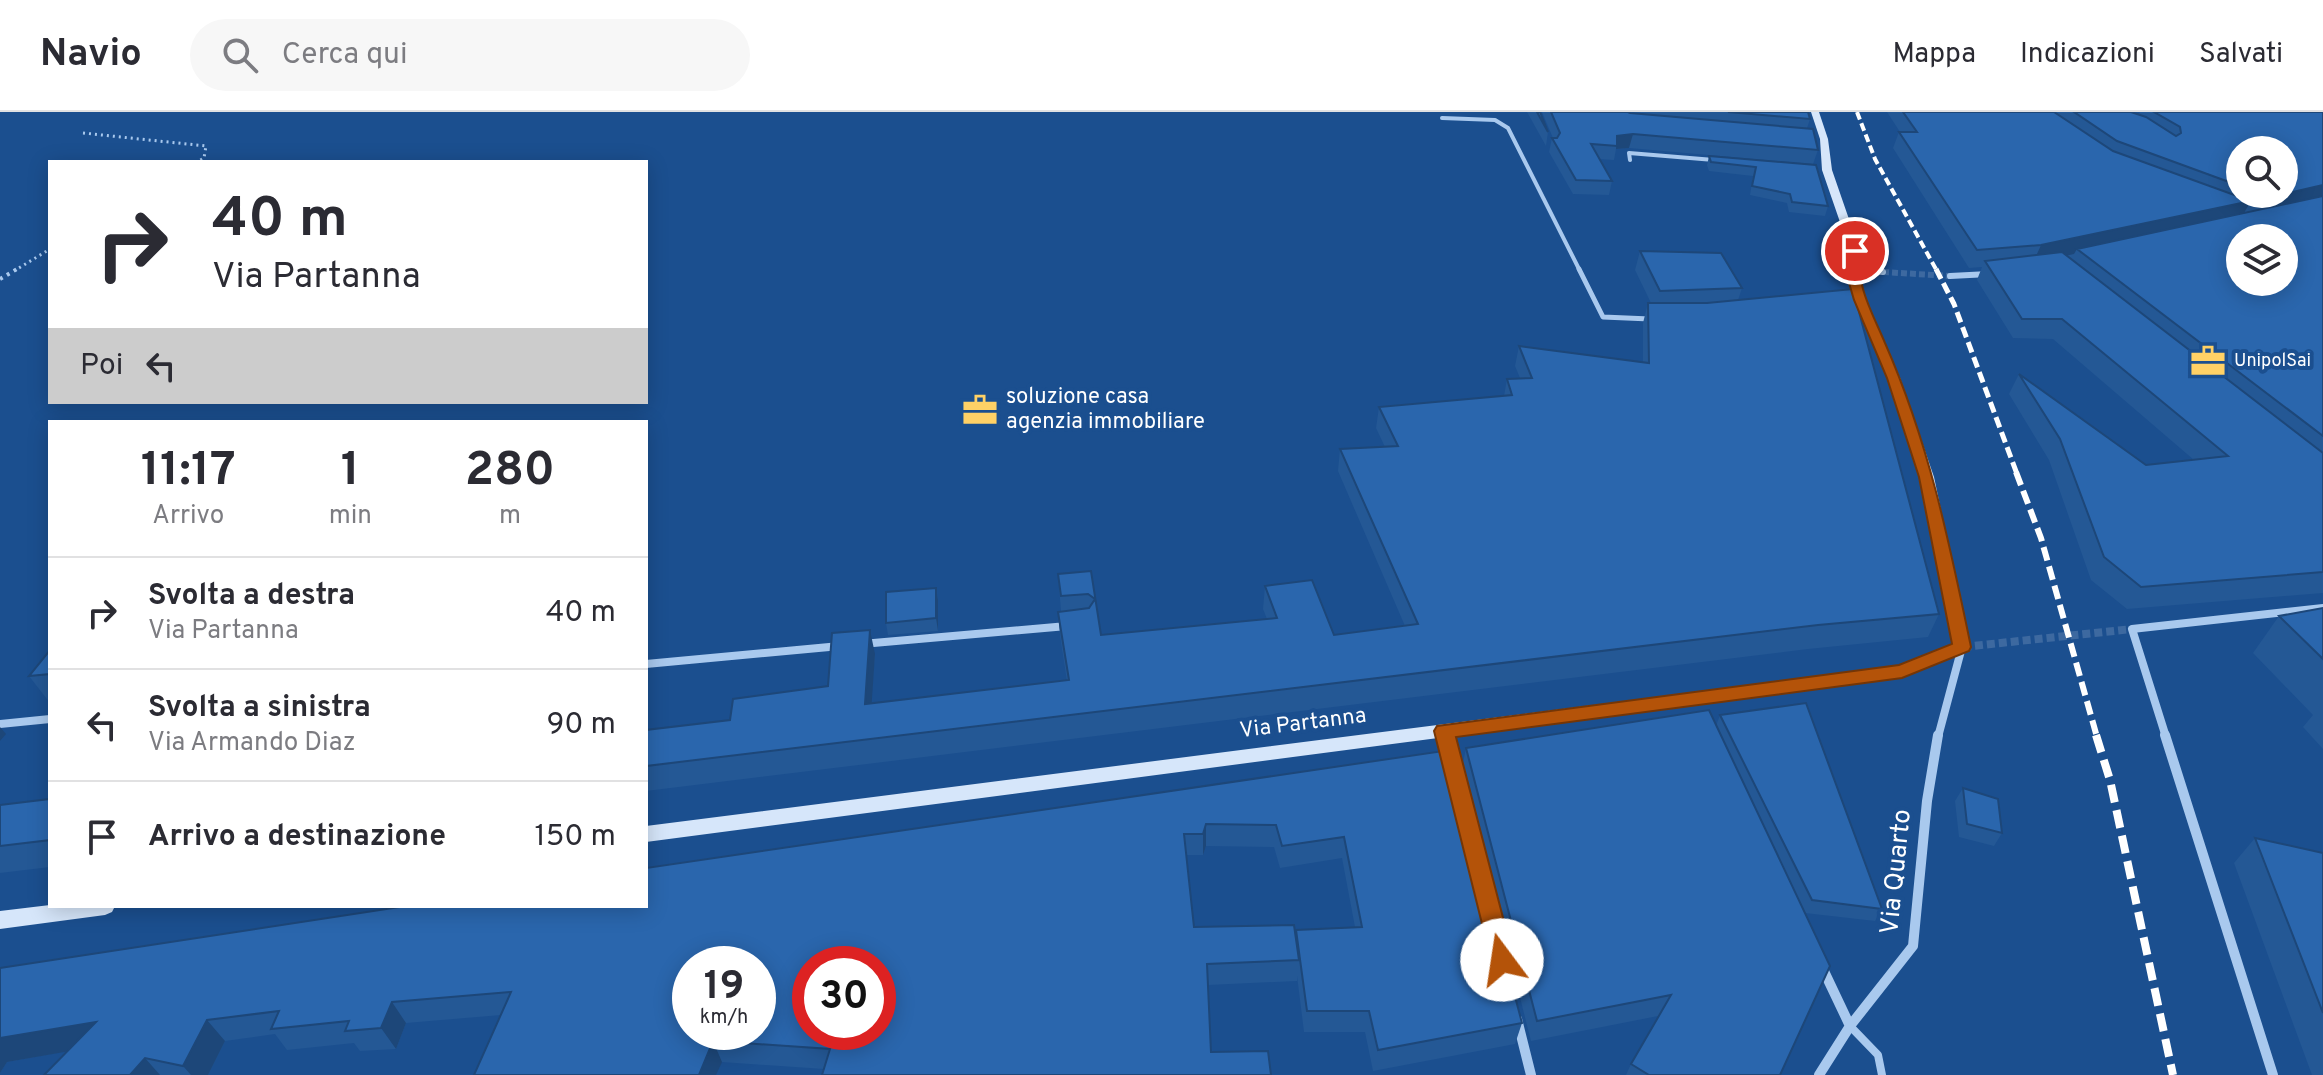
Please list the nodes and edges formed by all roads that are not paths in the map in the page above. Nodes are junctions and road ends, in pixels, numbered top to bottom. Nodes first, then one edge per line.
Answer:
1 (1817, 116) edge
2 (1442, 118) dead end
3 (1803, 120) edge
4 (1809, 138) edge
5 (1824, 139) junction
6 (1630, 160) dead end
7 (1720, 161) edge
8 (1812, 168) edge
9 (1827, 170) junction
10 (1851, 269) junction
11 (1883, 272) tunnel mouth
12 (1996, 273) edge
13 (1950, 276) tunnel mouth
14 (1860, 300) junction
15 (1846, 302) edge
16 (1654, 319) edge
17 (2323, 608) edge
18 (1073, 625) edge
19 (1962, 647) junction
20 (648, 664) edge
21 (48, 719) edge
22 (0, 724) edge
23 (1444, 731) junction
24 (1455, 776) edge
25 (648, 834) edge
26 (90, 908) edge
27 (3, 920) edge
28 (1816, 955) edge
29 (1512, 1000) edge
30 (1850, 1026) junction
31 (1531, 1075) edge
32 (1819, 1075) edge
33 (1882, 1075) edge
34 (2273, 1075) edge

1 - 3 lane
1 - 5 street
2 - 16 lane
4 - 5 lane
5 - 9 street
6 - 7 lane
8 - 9 lane
9 - 10 street
10 - 11 street
10 - 14 street
12 - 13 street
14 - 15 lane
14 - 19 street
17 - 34 street
18 - 20 street
19 - 23 street, Via Partanna
19 - 30 street, Via Quarto
21 - 22 street
23 - 24 street
23 - 25 street, Via Partanna
26 - 27 street
28 - 30 street
29 - 31 street
30 - 32 street, Via Quarto
30 - 33 lane

